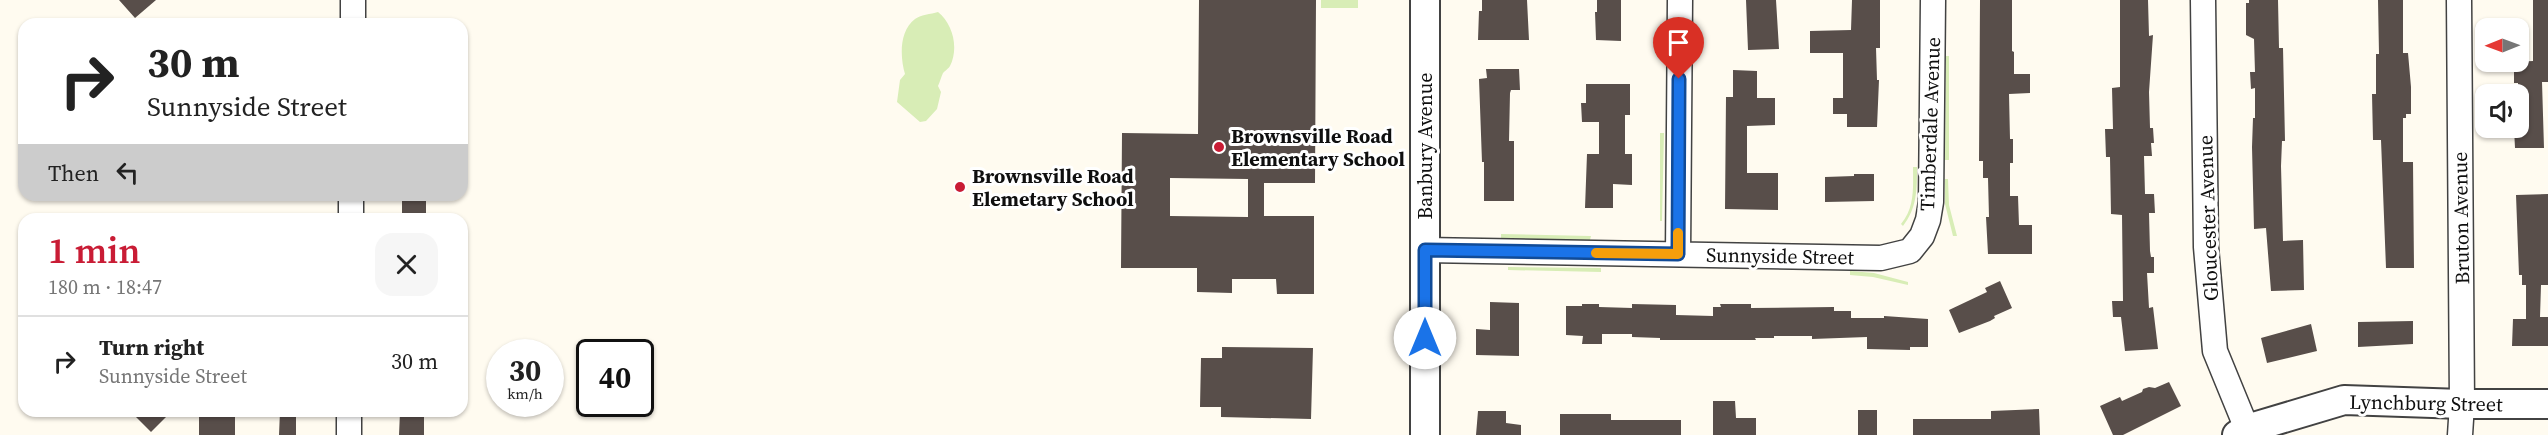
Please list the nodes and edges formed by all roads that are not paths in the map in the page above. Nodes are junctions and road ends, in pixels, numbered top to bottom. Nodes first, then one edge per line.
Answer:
1 (353, 0) edge
2 (1425, 0) edge
3 (1680, 0) edge
4 (1933, 0) edge
5 (2203, 0) edge
6 (2458, 0) edge
7 (353, 18) edge
8 (1916, 245) joint
9 (1425, 250) junction
10 (1678, 254) junction
11 (2462, 404) junction
12 (2548, 404) edge
13 (349, 417) edge
14 (2242, 432) edge
15 (349, 435) edge
16 (1425, 435) edge
17 (2460, 435) edge

1 - 7 street
2 - 9 street, Banbury Avenue
3 - 10 street
4 - 8 street, Timberdale Avenue
5 - 14 street, Gloucester Avenue
6 - 11 street, Bruton Avenue
8 - 10 street, Sunnyside Street
9 - 10 street, Sunnyside Street
9 - 16 street, Banbury Avenue
11 - 12 street, Lynchburg Street
11 - 14 street, Lynchburg Street
11 - 17 street, Bruton Avenue
13 - 15 street

